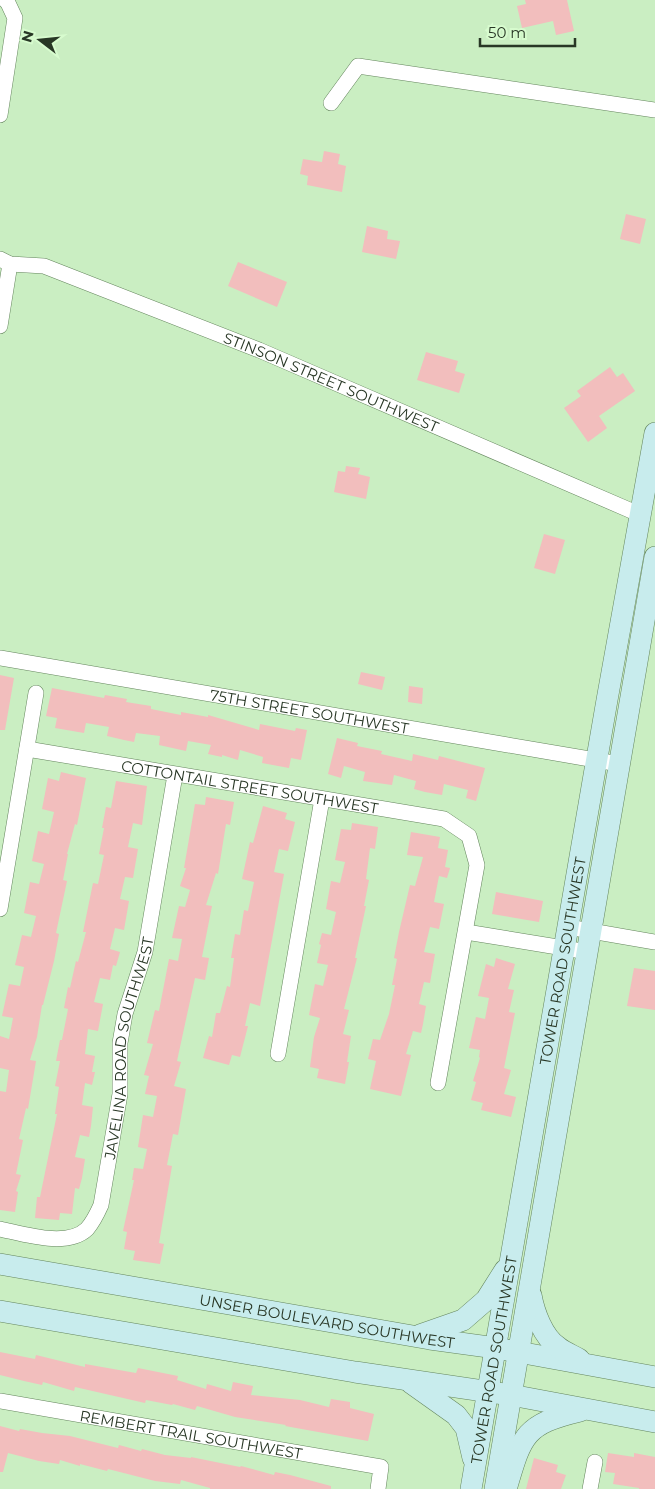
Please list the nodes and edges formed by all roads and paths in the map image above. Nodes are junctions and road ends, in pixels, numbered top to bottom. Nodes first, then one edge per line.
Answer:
1 (7, 1) edge
2 (330, 103) dead end
3 (655, 110) edge
4 (0, 116) edge
5 (5, 261) edge
6 (0, 326) edge
7 (655, 433) edge
8 (648, 521) edge
9 (655, 557) edge
10 (0, 658) edge
11 (36, 693) dead end
12 (27, 749) junction
13 (597, 760) junction
14 (620, 764) junction
15 (176, 775) junction
16 (322, 799) junction
17 (6, 845) edge
18 (0, 909) edge
19 (466, 932) junction
20 (566, 937) junction
21 (590, 942) junction
22 (655, 942) edge
23 (278, 1054) dead end
24 (438, 1083) dead end
25 (0, 1230) edge
26 (510, 1261) junction
27 (0, 1264) edge
28 (530, 1288) junction
29 (0, 1311) edge
30 (415, 1336) junction
31 (496, 1348) junction
32 (518, 1352) junction
33 (595, 1367) junction
34 (655, 1377) edge
35 (406, 1380) junction
36 (488, 1392) junction
37 (511, 1395) junction
38 (0, 1401) edge
39 (585, 1410) junction
40 (655, 1422) edge
41 (595, 1462) dead end
42 (475, 1465) junction
43 (378, 1489) edge
44 (471, 1489) edge
45 (495, 1489) edge
46 (506, 1489) edge
47 (590, 1489) edge

1 - 4 street
2 - 3 street
5 - 6 street
5 - 8 street, STINSON STREET SOUTHWEST
7 - 8 street, TOWER ROAD SOUTHWEST
8 - 13 street, TOWER ROAD SOUTHWEST
9 - 14 street, TOWER ROAD SOUTHWEST
10 - 13 street, 75TH STREET SOUTHWEST
11 - 12 street
12 - 15 street, COTTONTAIL STREET SOUTHWEST
12 - 17 street
13 - 14 street, 75TH STREET SOUTHWEST
13 - 20 street, TOWER ROAD SOUTHWEST
14 - 21 street, TOWER ROAD SOUTHWEST
15 - 16 street, COTTONTAIL STREET SOUTHWEST
15 - 25 street, JAVELINA ROAD SOUTHWEST
16 - 19 street, COTTONTAIL STREET SOUTHWEST
16 - 23 street
17 - 18 street
19 - 20 street
19 - 24 street
20 - 21 street
20 - 21 street
20 - 26 street, TOWER ROAD SOUTHWEST
21 - 22 street
21 - 28 street, TOWER ROAD SOUTHWEST
26 - 30 street
26 - 31 street, TOWER ROAD SOUTHWEST
27 - 30 street, UNSER BOULEVARD SOUTHWEST
28 - 32 street, TOWER ROAD SOUTHWEST
28 - 33 street
29 - 35 street
30 - 31 street, UNSER BOULEVARD SOUTHWEST
31 - 32 street, UNSER BOULEVARD SOUTHWEST
31 - 36 street, TOWER ROAD SOUTHWEST
32 - 33 street, UNSER BOULEVARD SOUTHWEST
32 - 37 street, TOWER ROAD SOUTHWEST
33 - 34 street, UNSER BOULEVARD SOUTHWEST
35 - 36 street
35 - 42 street
36 - 37 street
36 - 42 street, TOWER ROAD SOUTHWEST
37 - 39 street
37 - 45 street, TOWER ROAD SOUTHWEST
38 - 43 street, REMBERT TRAIL SOUTHWEST
39 - 40 street
39 - 46 street
41 - 47 street
42 - 44 street, TOWER ROAD SOUTHWEST

